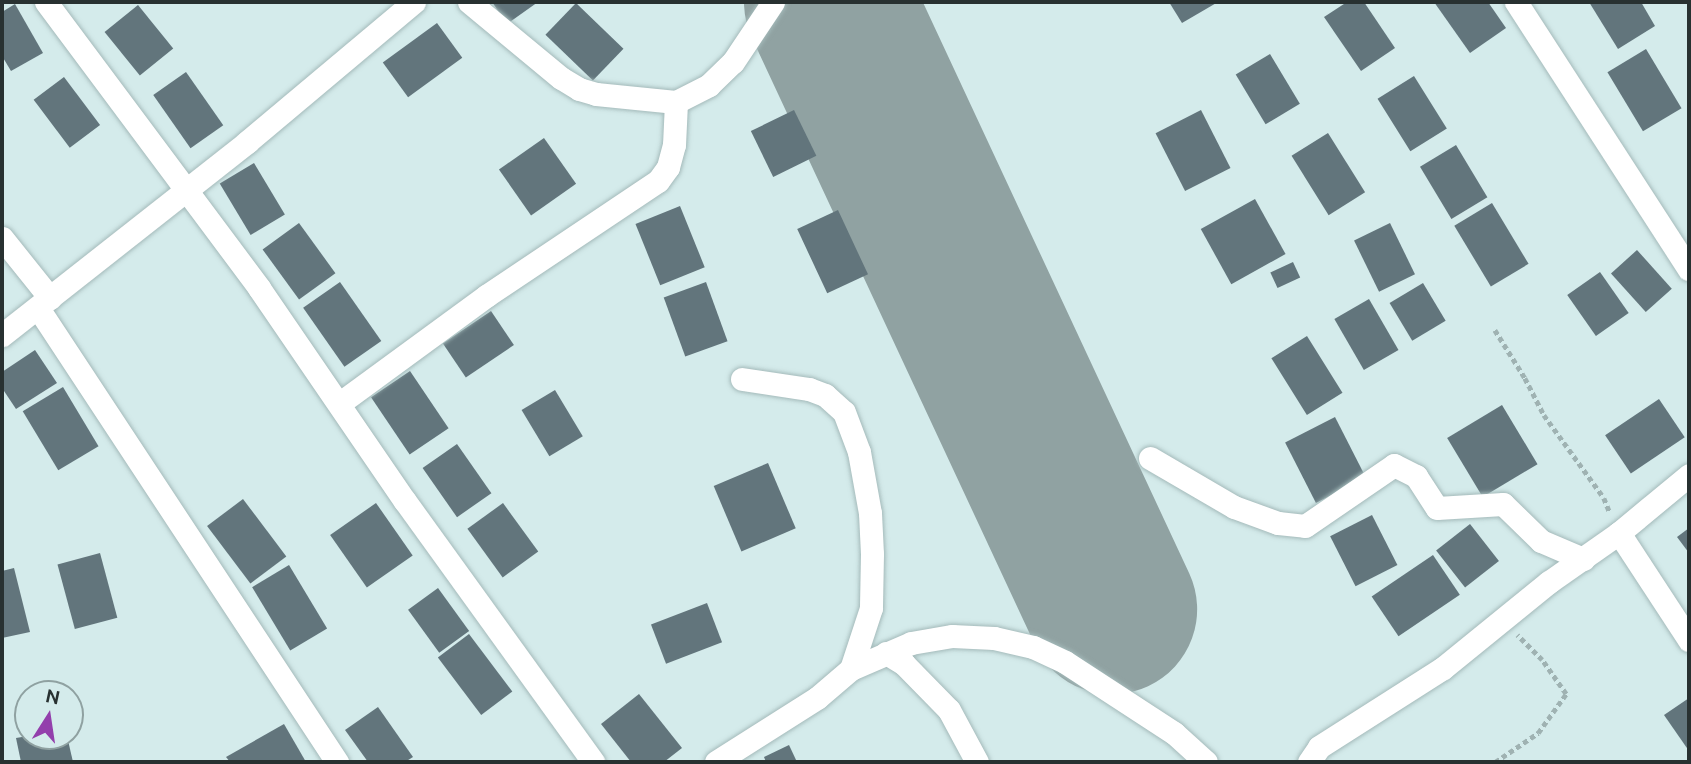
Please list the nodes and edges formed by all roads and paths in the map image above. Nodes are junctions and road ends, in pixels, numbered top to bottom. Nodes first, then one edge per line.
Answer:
1 (46, 2) edge
2 (414, 2) edge
3 (469, 2) edge
4 (773, 2) edge
5 (1516, 2) edge
6 (676, 102) junction
7 (185, 189) junction
8 (2, 238) edge
9 (1689, 269) edge
10 (44, 303) junction
11 (1494, 330) dead end
12 (2, 335) edge
13 (742, 379) dead end
14 (340, 403) junction
15 (1150, 458) dead end
16 (1689, 475) edge
17 (1619, 533) junction
18 (1583, 559) junction
19 (1503, 620) junction
20 (1689, 640) edge
21 (886, 653) junction
22 (852, 669) junction
23 (337, 762) edge
24 (593, 762) edge
25 (716, 762) edge
26 (977, 762) edge
27 (1206, 762) edge
28 (1309, 762) edge
29 (1495, 762) edge

1 - 7 street
2 - 7 street
3 - 6 street
4 - 6 street
5 - 9 street
6 - 14 street
7 - 10 street
7 - 14 street
8 - 10 street
10 - 12 street
10 - 23 street
11 - 17 path
13 - 22 street
14 - 24 street
15 - 18 street
16 - 17 street
17 - 18 street
17 - 20 street
18 - 19 street
19 - 28 street
19 - 29 path
21 - 22 street
21 - 26 street
21 - 27 street
22 - 25 street

